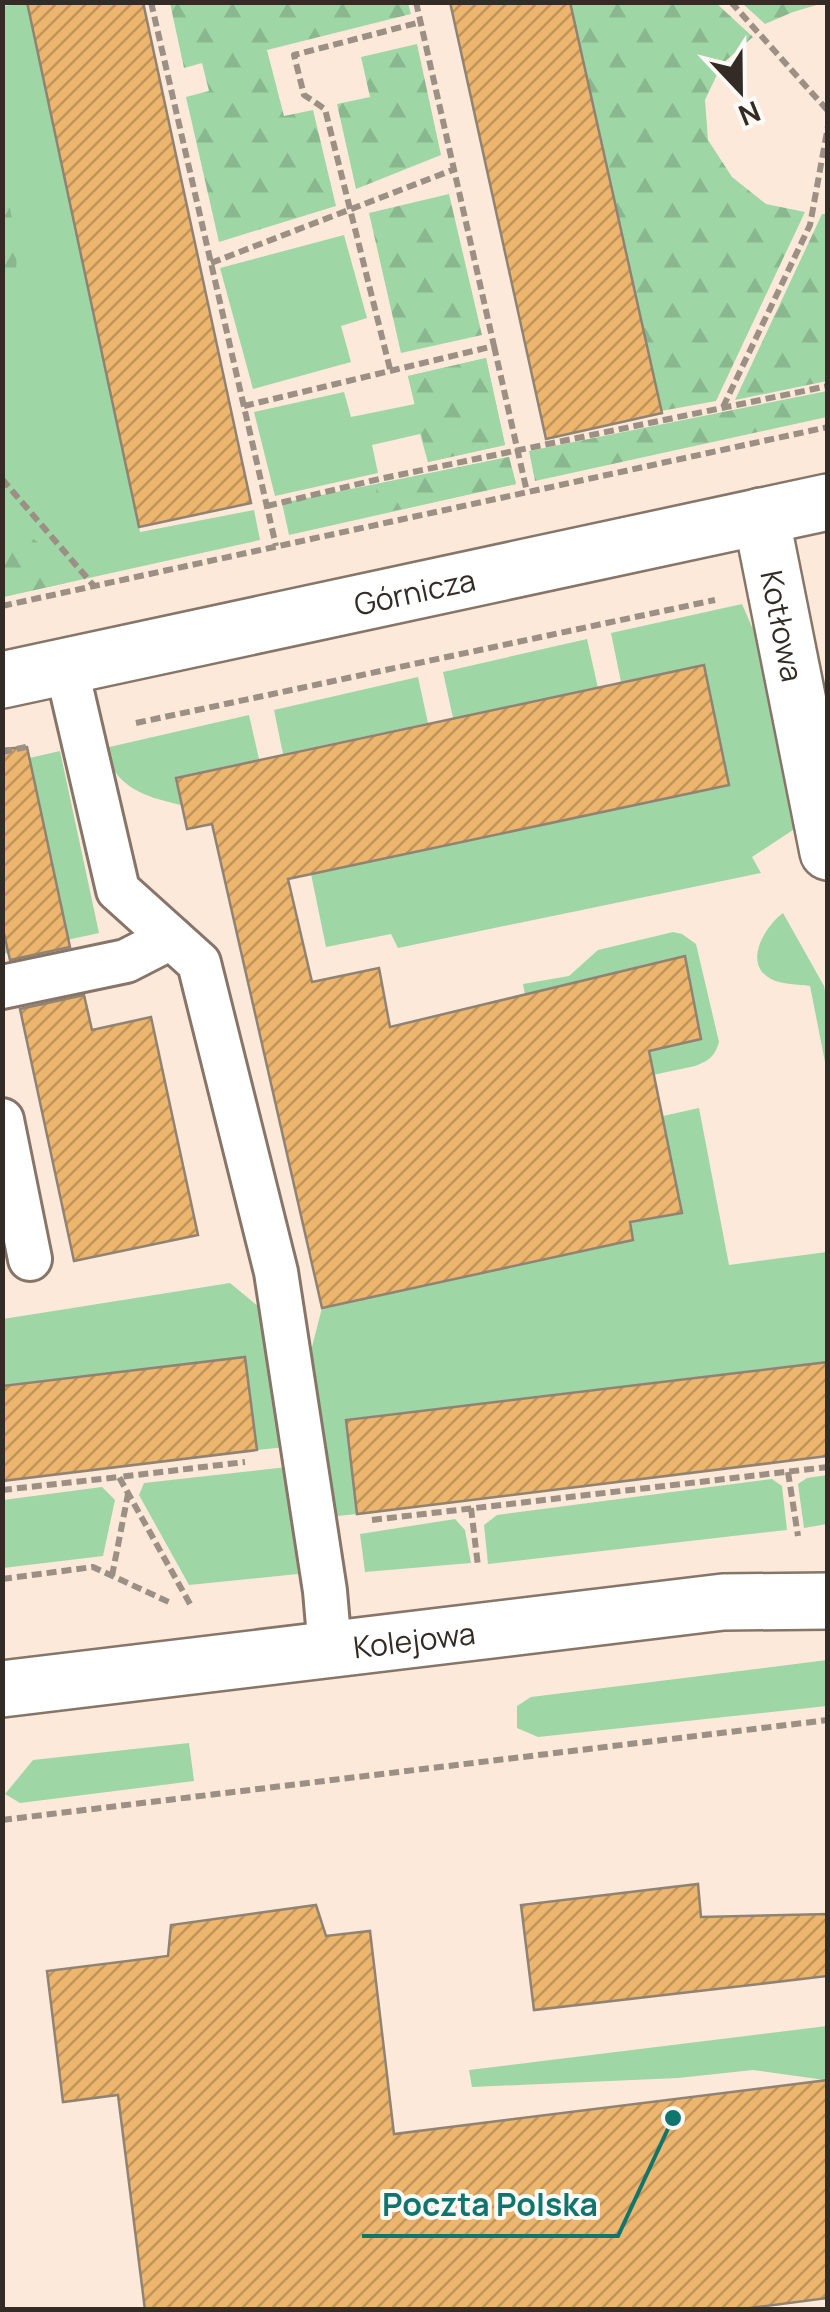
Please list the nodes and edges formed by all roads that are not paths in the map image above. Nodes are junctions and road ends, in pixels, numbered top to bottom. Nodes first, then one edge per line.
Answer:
1 (828, 502) edge
2 (761, 516) junction
3 (66, 666) junction
4 (2, 680) edge
5 (828, 852) edge
6 (171, 938) junction
7 (2, 987) edge
8 (2, 1120) edge
9 (30, 1258) dead end
10 (828, 1601) edge
11 (330, 1649) junction
12 (2, 1690) edge

1 - 2 street, Górnicza
2 - 3 street, Górnicza
2 - 5 street, Kotłowa
3 - 4 street, Górnicza
3 - 6 lane
6 - 7 lane
6 - 11 lane
8 - 9 lane
10 - 11 street, Kolejowa
11 - 12 street, Kolejowa

